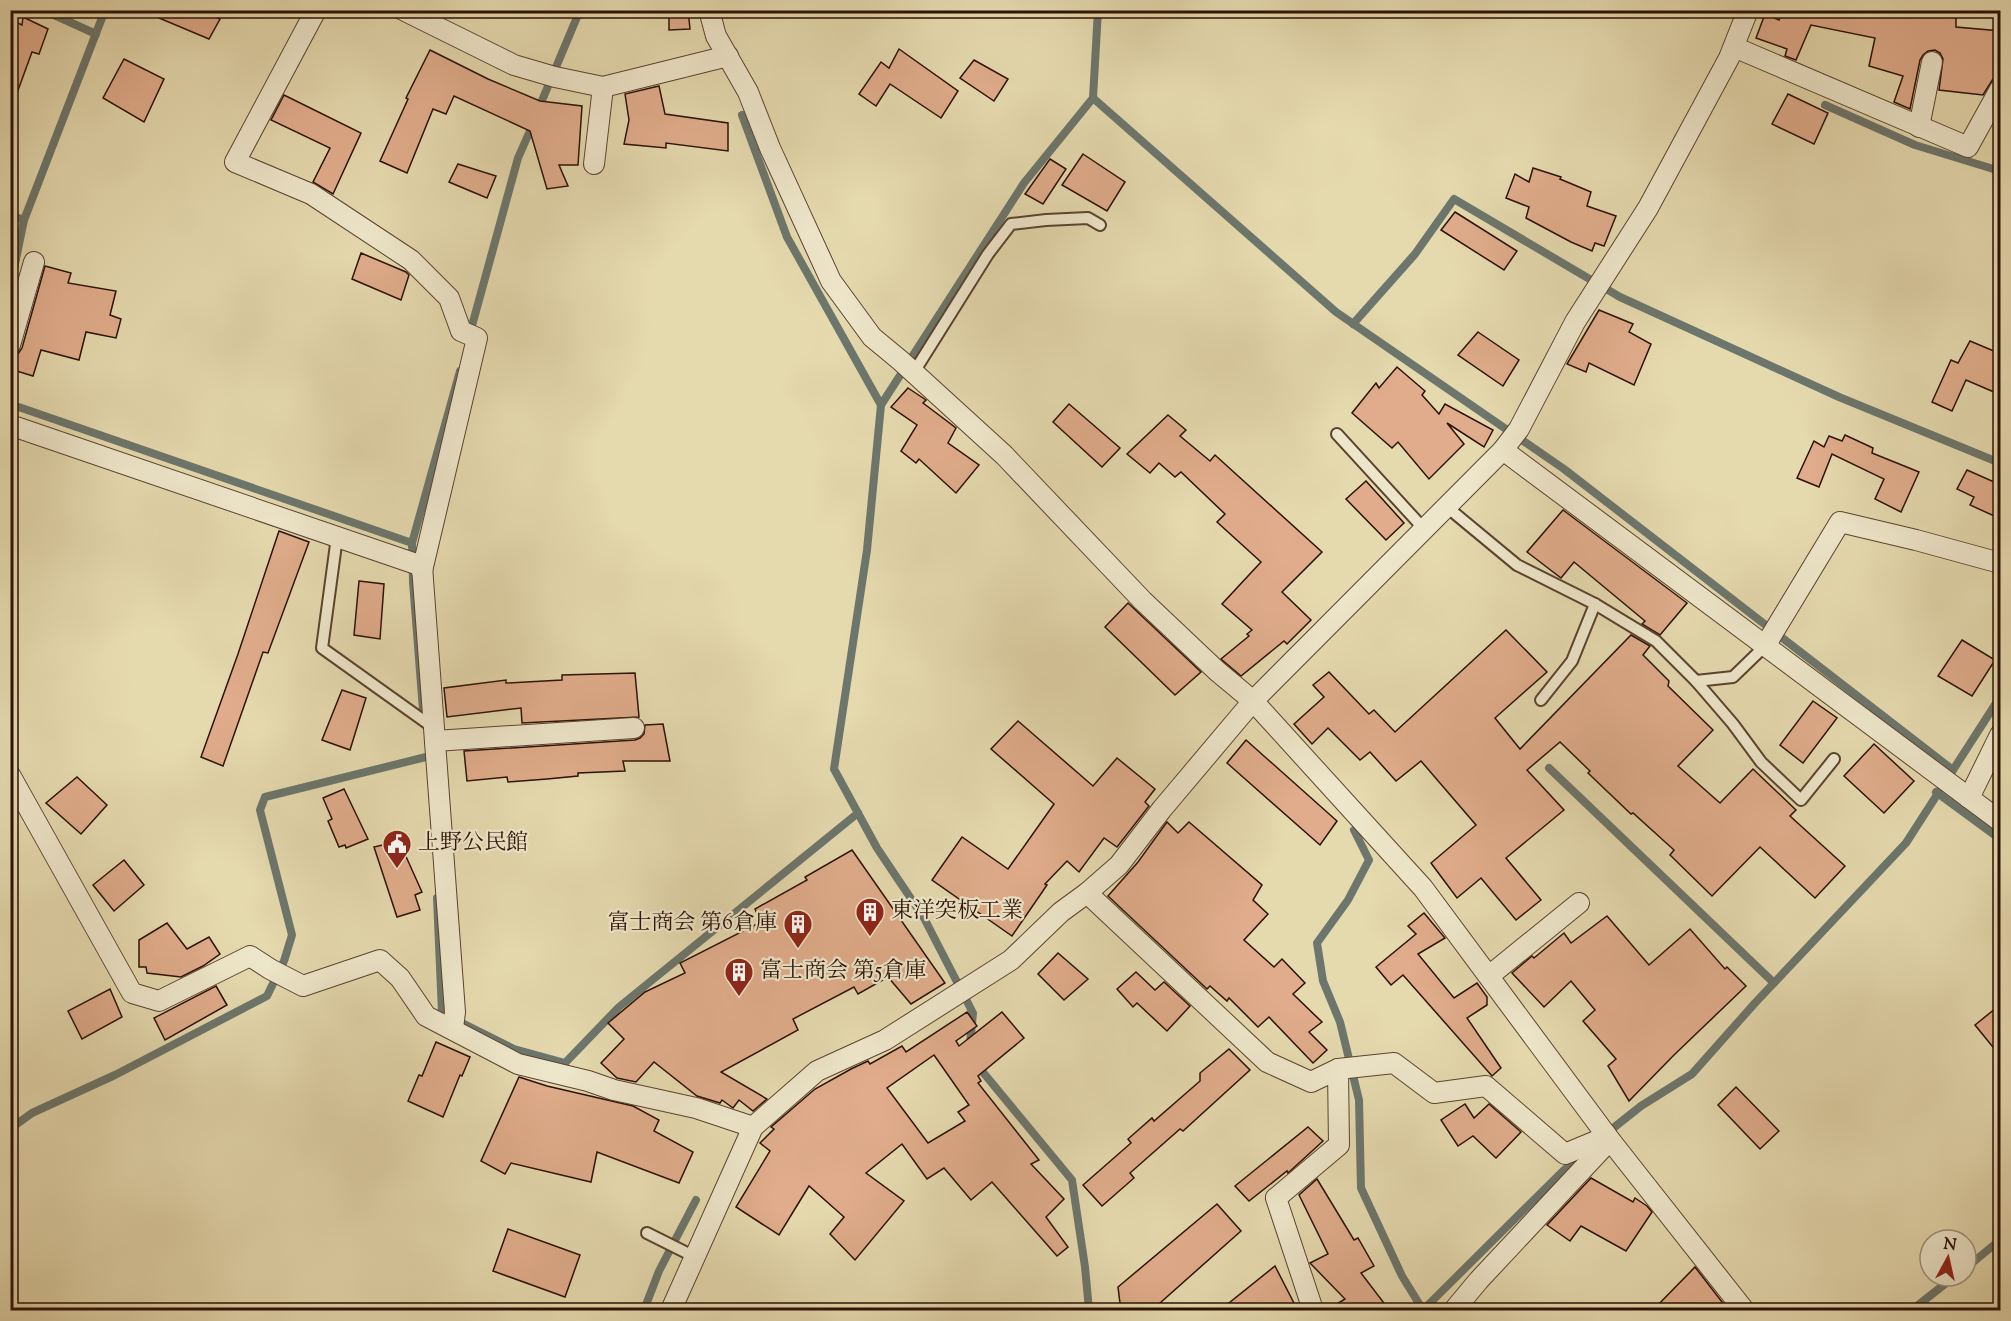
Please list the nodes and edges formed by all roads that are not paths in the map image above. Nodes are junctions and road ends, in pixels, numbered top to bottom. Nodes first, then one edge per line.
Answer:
1 (316, 10) edge
2 (403, 10) edge
3 (709, 10) edge
4 (1748, 10) edge
5 (1734, 47) junction
6 (728, 56) junction
7 (1932, 62) dead end
8 (603, 87) junction
9 (2001, 89) edge
10 (1919, 127) junction
11 (594, 164) dead end
12 (1100, 225) dead end
13 (34, 262) dead end
14 (10, 345) edge
15 (914, 372) junction
16 (10, 425) edge
17 (1337, 434) dead end
18 (1510, 440) junction
19 (1447, 507) junction
20 (1425, 530) junction
21 (337, 537) junction
22 (2001, 563) edge
23 (417, 566) junction
24 (1595, 604) junction
25 (1765, 646) junction
26 (1696, 681) junction
27 (1541, 700) dead end
28 (1253, 701) junction
29 (634, 728) dead end
30 (435, 735) junction
31 (2001, 735) edge
32 (1833, 759) dead end
33 (10, 775) edge
34 (1969, 798) junction
35 (2001, 821) edge
36 (1087, 893) junction
37 (1580, 903) dead end
38 (1489, 976) junction
39 (454, 1020) junction
40 (1338, 1069) junction
41 (753, 1127) junction
42 (1608, 1137) junction
43 (647, 1233) dead end
44 (687, 1253) junction
45 (671, 1311) edge
46 (1313, 1311) edge
47 (1454, 1311) edge
48 (1744, 1311) edge

1 - 23 street
2 - 8 street
3 - 6 street
4 - 5 street
5 - 10 street
5 - 18 street
6 - 8 street
6 - 15 street
7 - 10 street
8 - 11 street
9 - 10 street
12 - 15 lane
13 - 14 street
15 - 28 street
16 - 21 street
17 - 20 lane
18 - 19 street
18 - 25 street
19 - 20 street
19 - 24 lane
20 - 28 street
21 - 23 street
21 - 30 lane
22 - 25 street
23 - 30 street
24 - 26 lane
24 - 27 lane
25 - 26 lane
25 - 34 street
26 - 32 lane
28 - 36 street
28 - 38 street
29 - 30 street
30 - 39 street
31 - 34 street
33 - 39 street
34 - 35 street
36 - 40 street
36 - 41 street
37 - 38 street
38 - 42 street
39 - 41 street
40 - 42 street
40 - 46 street
41 - 44 street
42 - 47 street
42 - 48 street
43 - 44 lane
44 - 45 street

